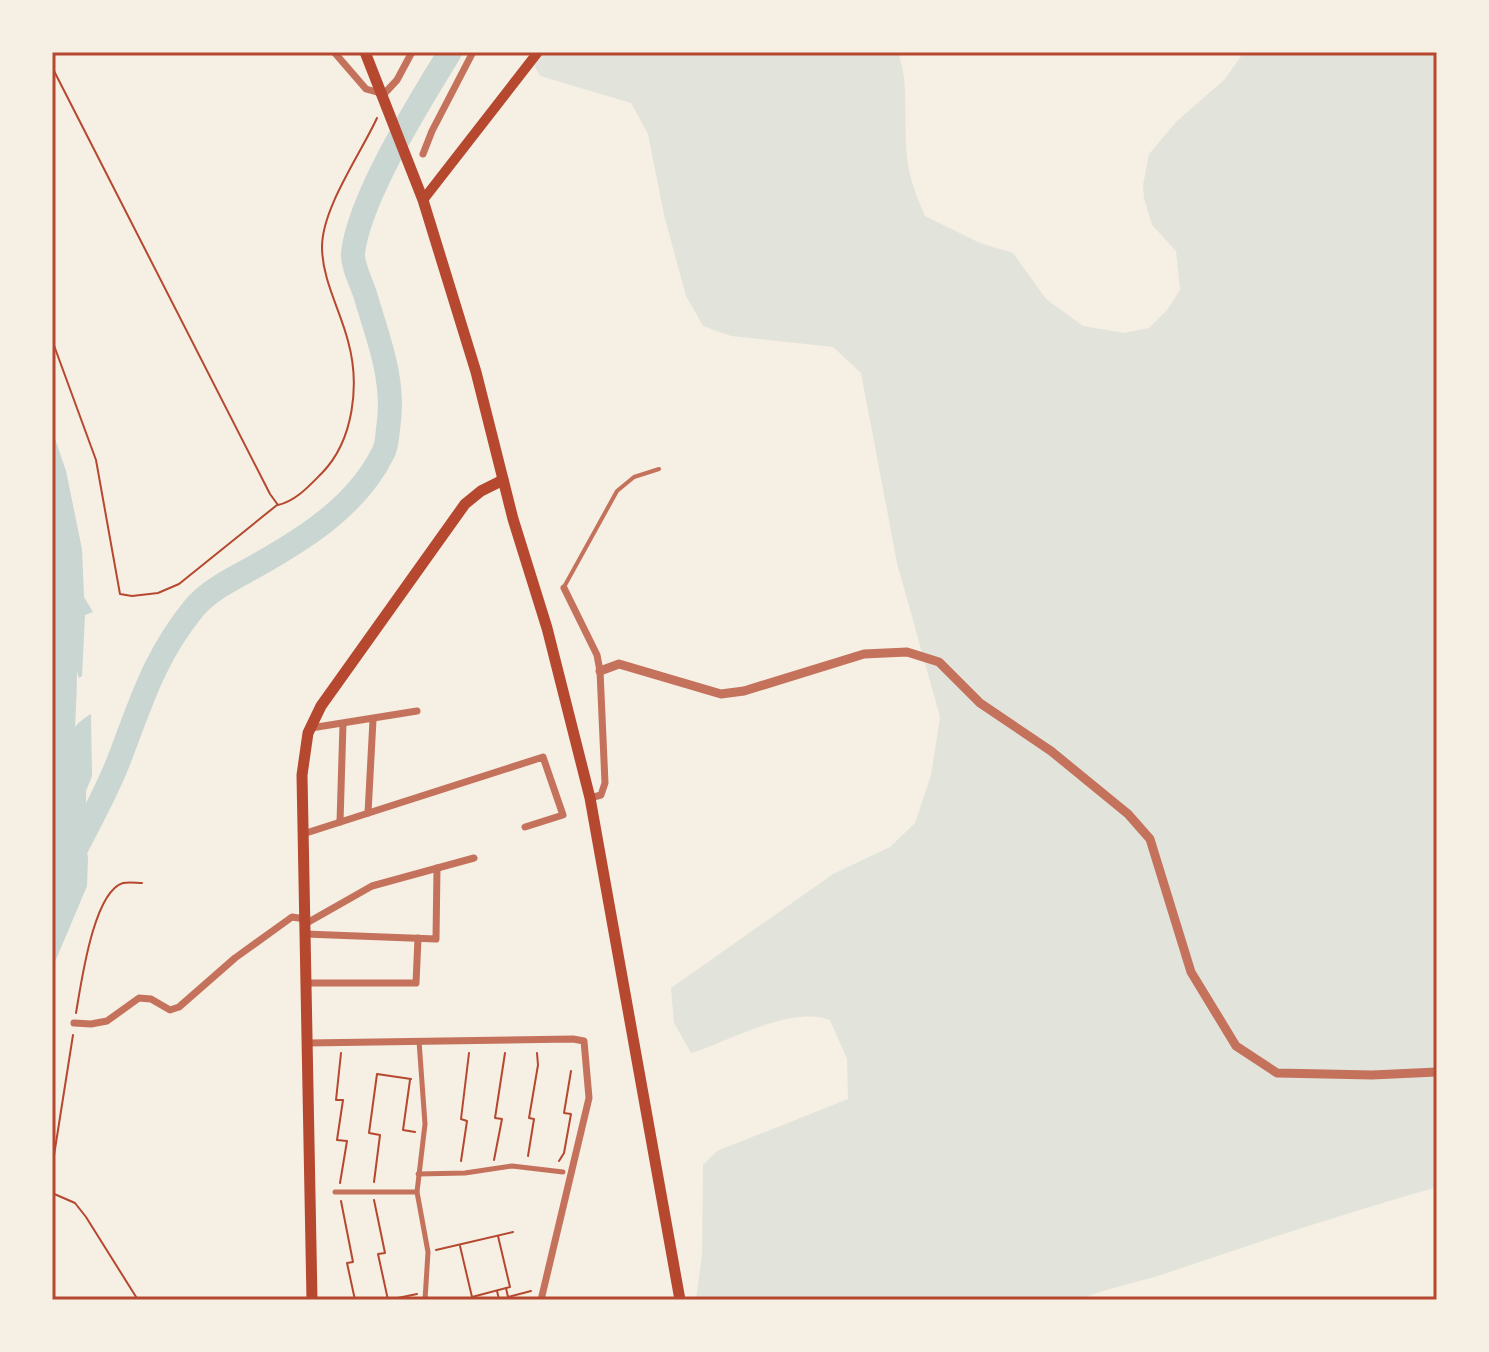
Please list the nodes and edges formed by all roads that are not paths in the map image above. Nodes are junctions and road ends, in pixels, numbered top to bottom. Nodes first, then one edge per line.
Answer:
1 (334, 52) edge
2 (365, 52) edge
3 (412, 52) edge
4 (473, 52) edge
5 (538, 52) edge
6 (384, 94) junction
7 (423, 154) dead end
8 (423, 200) junction
9 (659, 469) dead end
10 (503, 480) junction
11 (564, 588) joint
12 (600, 671) junction
13 (417, 711) dead end
14 (373, 720) junction
15 (343, 724) junction
16 (311, 728) junction
17 (590, 798) junction
18 (368, 813) junction
19 (340, 822) junction
20 (525, 827) dead end
21 (303, 834) junction
22 (474, 858) dead end
23 (437, 868) junction
24 (305, 926) junction
25 (418, 938) junction
26 (307, 983) junction
27 (74, 1023) dead end
28 (419, 1041) junction
29 (308, 1043) junction
30 (1437, 1072) edge
31 (563, 1172) joint
32 (418, 1174) junction
33 (572, 1174) junction
34 (337, 1192) road end
35 (417, 1192) junction
36 (312, 1300) edge
37 (425, 1300) edge
38 (541, 1300) edge
39 (680, 1300) edge

1 - 6 street
2 - 6 main road
3 - 6 street
4 - 7 street
5 - 8 main road
6 - 8 main road
8 - 10 main road
9 - 11 lane
10 - 16 main road
10 - 17 main road
11 - 12 street
12 - 17 street
12 - 30 street
13 - 14 street
14 - 15 street
14 - 18 street
15 - 16 street
15 - 19 street
16 - 21 main road
17 - 39 main road
18 - 19 street
18 - 20 street
19 - 21 street
21 - 24 main road
22 - 23 street
23 - 24 street
23 - 25 street
24 - 25 street
24 - 26 main road
24 - 27 street
25 - 26 street
26 - 29 main road
28 - 29 street
28 - 32 street
28 - 33 street
29 - 36 main road
31 - 32 street
31 - 33 street
32 - 35 street
33 - 38 street
34 - 35 street
35 - 37 street

